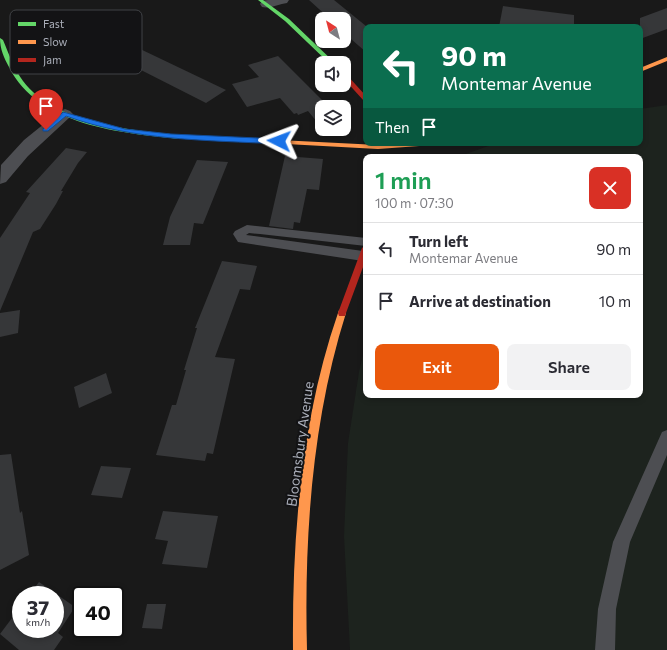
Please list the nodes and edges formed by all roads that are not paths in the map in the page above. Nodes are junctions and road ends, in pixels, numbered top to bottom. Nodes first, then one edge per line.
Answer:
1 (283, 0) edge
2 (263, 2) edge
3 (0, 40) edge
4 (325, 56) edge
5 (667, 59) edge
6 (10, 64) edge
7 (643, 69) edge
8 (15, 74) edge
9 (351, 83) edge
10 (363, 97) edge
11 (65, 114) junction
12 (363, 144) edge
13 (0, 178) edge
14 (363, 242) edge
15 (363, 252) edge
16 (363, 255) edge
17 (667, 437) edge
18 (300, 650) edge
19 (605, 650) edge

1 - 2 street
2 - 4 street
3 - 6 street
5 - 7 street
8 - 11 street
9 - 10 street
11 - 12 street
11 - 13 street
14 - 15 lane
16 - 18 street, Bloomsbury Avenue
17 - 19 lane

